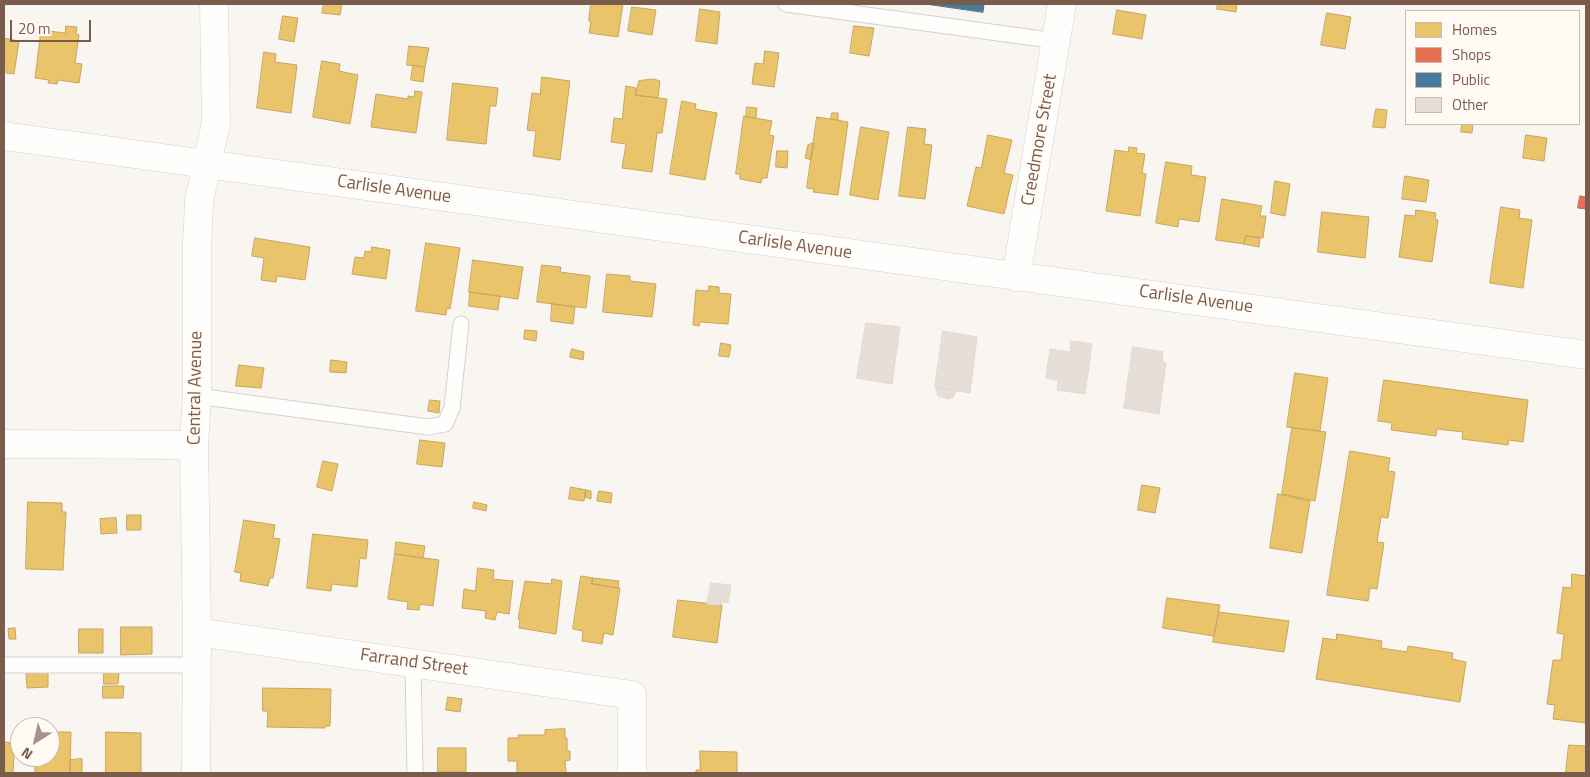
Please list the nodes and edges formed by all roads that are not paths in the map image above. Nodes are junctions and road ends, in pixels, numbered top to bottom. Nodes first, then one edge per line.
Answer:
1 (214, 4) edge
2 (786, 4) edge
3 (1062, 4) edge
4 (1057, 42) junction
5 (4, 136) edge
6 (207, 164) junction
7 (1016, 277) junction
8 (461, 324) dead end
9 (1586, 355) edge
10 (197, 396) junction
11 (4, 444) edge
12 (194, 445) junction
13 (197, 632) junction
14 (413, 663) junction
15 (4, 665) edge
16 (197, 665) junction
17 (196, 773) edge
18 (415, 773) edge
19 (632, 773) edge

1 - 6 street, Central Avenue
2 - 4 lane
3 - 4 street, Creedmore Street
4 - 7 street, Creedmore Street
5 - 6 street, Carlisle Avenue
6 - 7 street, Carlisle Avenue
6 - 10 street, Central Avenue
7 - 9 street, Carlisle Avenue
8 - 10 lane
10 - 12 street, Central Avenue
11 - 12 street
12 - 13 street, Central Avenue
13 - 14 street, Farrand Street
13 - 16 street, Central Avenue
14 - 18 lane
14 - 19 street, Farrand Street
15 - 16 lane
16 - 17 street, Central Avenue

